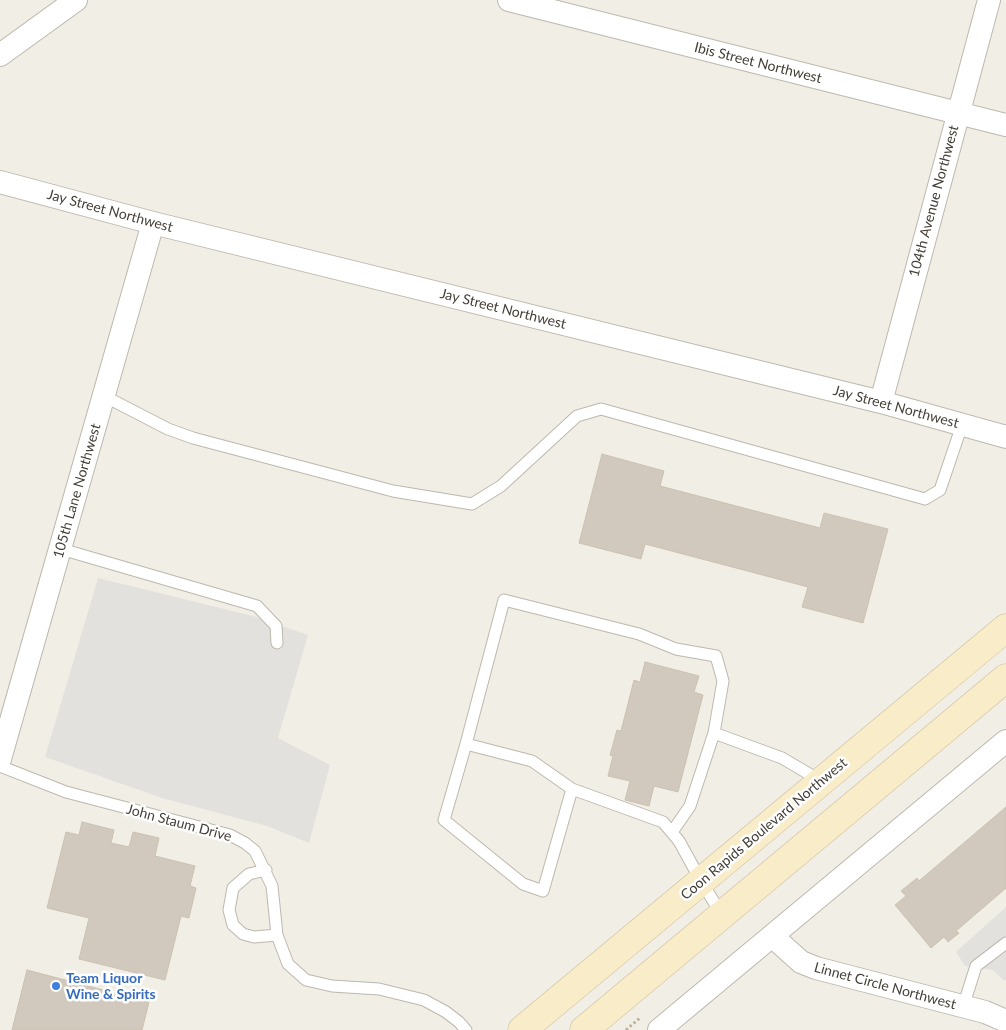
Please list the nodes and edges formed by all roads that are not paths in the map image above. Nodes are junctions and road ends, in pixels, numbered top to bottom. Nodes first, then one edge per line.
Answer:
1 (76, 0) edge
2 (509, 0) edge
3 (988, 0) edge
4 (0, 55) edge
5 (958, 113) junction
6 (1006, 125) edge
7 (0, 182) edge
8 (153, 223) junction
9 (104, 396) junction
10 (881, 402) junction
11 (962, 425) junction
12 (1006, 437) edge
13 (61, 549) junction
14 (1006, 628) edge
15 (278, 643) dead end
16 (1006, 678) edge
17 (714, 733) junction
18 (1006, 741) edge
19 (466, 744) junction
20 (0, 759) edge
21 (0, 766) edge
22 (821, 782) junction
23 (572, 788) junction
24 (672, 832) junction
25 (266, 870) junction
26 (701, 881) junction
27 (722, 915) junction
28 (277, 935) junction
29 (772, 936) junction
30 (1006, 942) edge
31 (964, 1007) junction
32 (1006, 1021) edge
33 (466, 1030) edge
34 (522, 1030) edge
35 (584, 1030) edge
36 (659, 1030) edge

1 - 4 street
2 - 5 street, Ibis Street Northwest
3 - 5 street, 104th Avenue Northwest
5 - 6 street, Ibis Street Northwest
5 - 10 street, 104th Avenue Northwest
7 - 8 street, Jay Street Northwest
8 - 9 street, 105th Lane Northwest
8 - 10 street, Jay Street Northwest
9 - 11 lane
9 - 13 street, 105th Lane Northwest
10 - 11 street, Jay Street Northwest
11 - 12 street, Jay Street Northwest
13 - 15 lane
13 - 20 street, 105th Lane Northwest
14 - 22 main road, Coon Rapids Boulevard Northwest
16 - 27 main road
17 - 19 lane
17 - 22 lane
17 - 24 lane
18 - 29 street
19 - 23 lane
19 - 23 lane
21 - 25 lane, John Staum Drive
22 - 26 main road, Coon Rapids Boulevard Northwest
23 - 24 lane
24 - 26 lane
25 - 28 lane, John Staum Drive
25 - 28 lane
26 - 27 lane
26 - 34 main road, Coon Rapids Boulevard Northwest
27 - 35 main road
28 - 33 lane, John Staum Drive
29 - 31 street, Linnet Circle Northwest
29 - 36 street
30 - 31 lane
31 - 32 street, Linnet Circle Northwest

